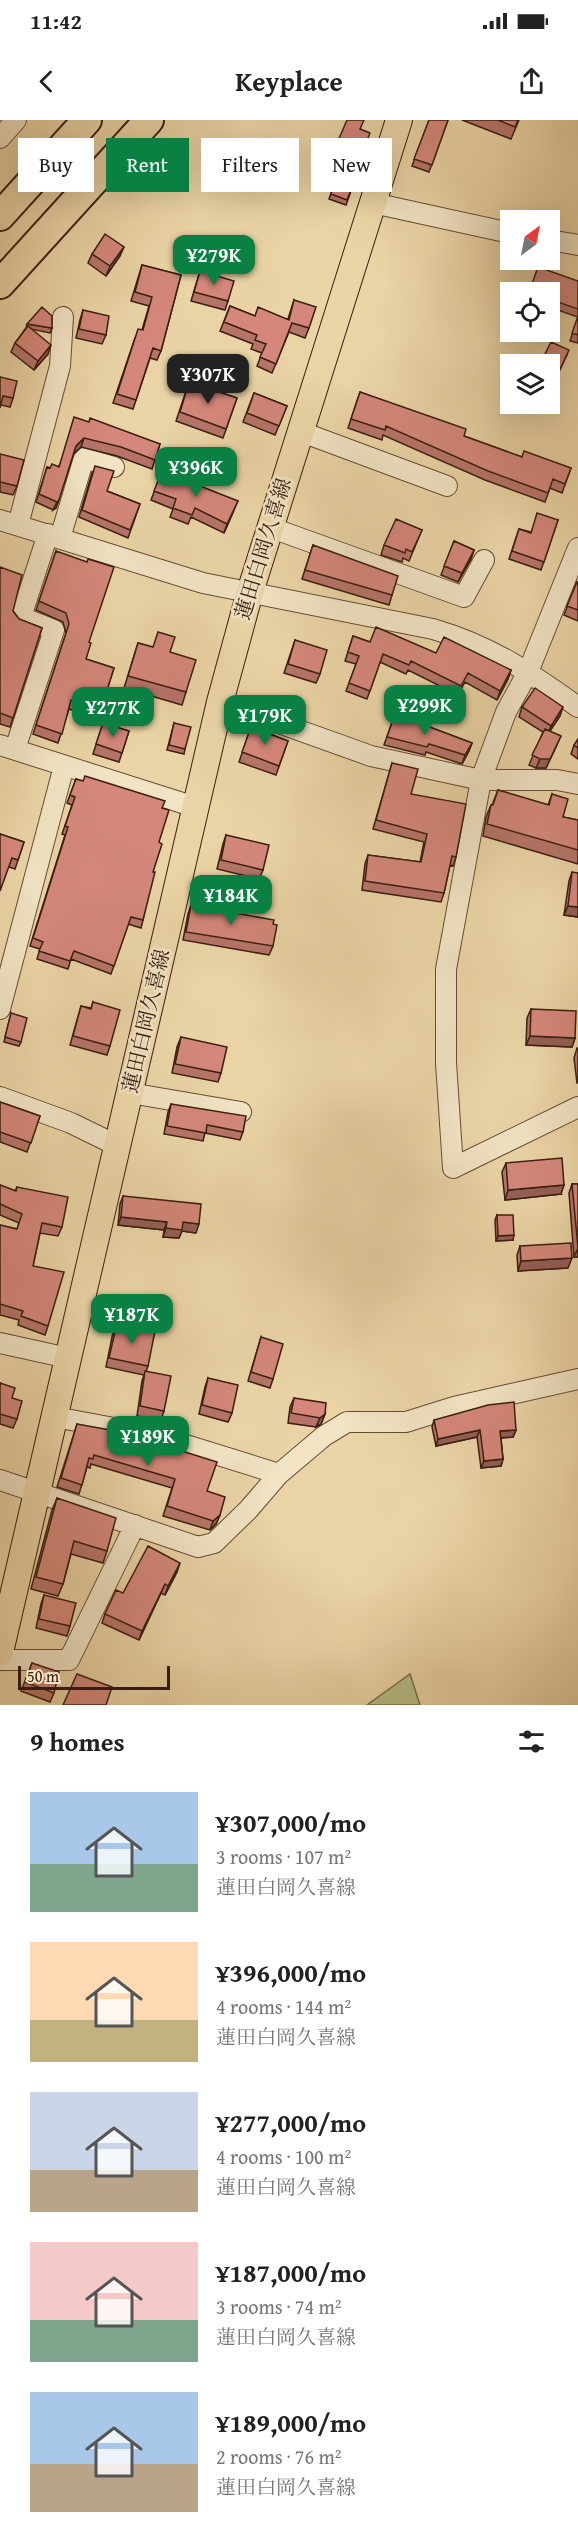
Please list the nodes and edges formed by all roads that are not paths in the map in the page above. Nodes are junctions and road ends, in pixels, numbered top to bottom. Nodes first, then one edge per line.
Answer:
1 (16, 120) edge
2 (87, 120) edge
3 (149, 120) edge
4 (399, 120) edge
5 (0, 138) edge
6 (373, 203) junction
7 (0, 216) edge
8 (500, 230) edge
9 (560, 242) edge
10 (578, 245) edge
11 (0, 284) edge
12 (63, 317) dead end
13 (299, 431) junction
14 (114, 467) dead end
15 (447, 486) dead end
16 (9, 523) edge
17 (269, 527) junction
18 (54, 536) junction
19 (578, 548) edge
20 (484, 560) dead end
21 (249, 592) junction
22 (528, 672) junction
23 (220, 702) junction
24 (578, 707) edge
25 (7, 747) edge
26 (64, 766) junction
27 (481, 780) junction
28 (578, 784) edge
29 (195, 807) junction
30 (0, 1009) edge
31 (130, 1093) junction
32 (0, 1097) edge
33 (578, 1107) edge
34 (241, 1112) dead end
35 (118, 1146) junction
36 (0, 1343) edge
37 (68, 1358) junction
38 (578, 1379) edge
39 (55, 1417) junction
40 (279, 1474) junction
41 (0, 1480) edge
42 (38, 1492) junction
43 (135, 1525) junction
44 (0, 1652) edge
45 (0, 1660) edge

1 - 5 street
2 - 7 highway
3 - 11 highway
4 - 6 main road, 蓮田白岡久喜線
6 - 8 street
6 - 13 main road, 蓮田白岡久喜線
9 - 10 street
12 - 16 street
13 - 15 street
13 - 17 main road, 蓮田白岡久喜線
14 - 18 street
16 - 18 street
17 - 20 street
17 - 21 main road, 蓮田白岡久喜線
18 - 21 street
18 - 25 street
19 - 22 street
21 - 22 street
21 - 23 main road, 蓮田白岡久喜線
22 - 24 street
22 - 27 street
23 - 27 street
23 - 29 main road, 蓮田白岡久喜線
25 - 26 street
26 - 29 street
26 - 30 street
27 - 28 street
27 - 33 street
29 - 31 main road, 蓮田白岡久喜線
31 - 34 street
31 - 35 main road, 蓮田白岡久喜線
32 - 35 street
35 - 37 main road, 蓮田白岡久喜線
36 - 37 street
37 - 39 main road, 蓮田白岡久喜線
38 - 40 street
39 - 40 street
39 - 42 main road, 蓮田白岡久喜線
40 - 43 street
41 - 42 street
42 - 43 street
42 - 44 main road, 蓮田白岡久喜線
43 - 45 street

